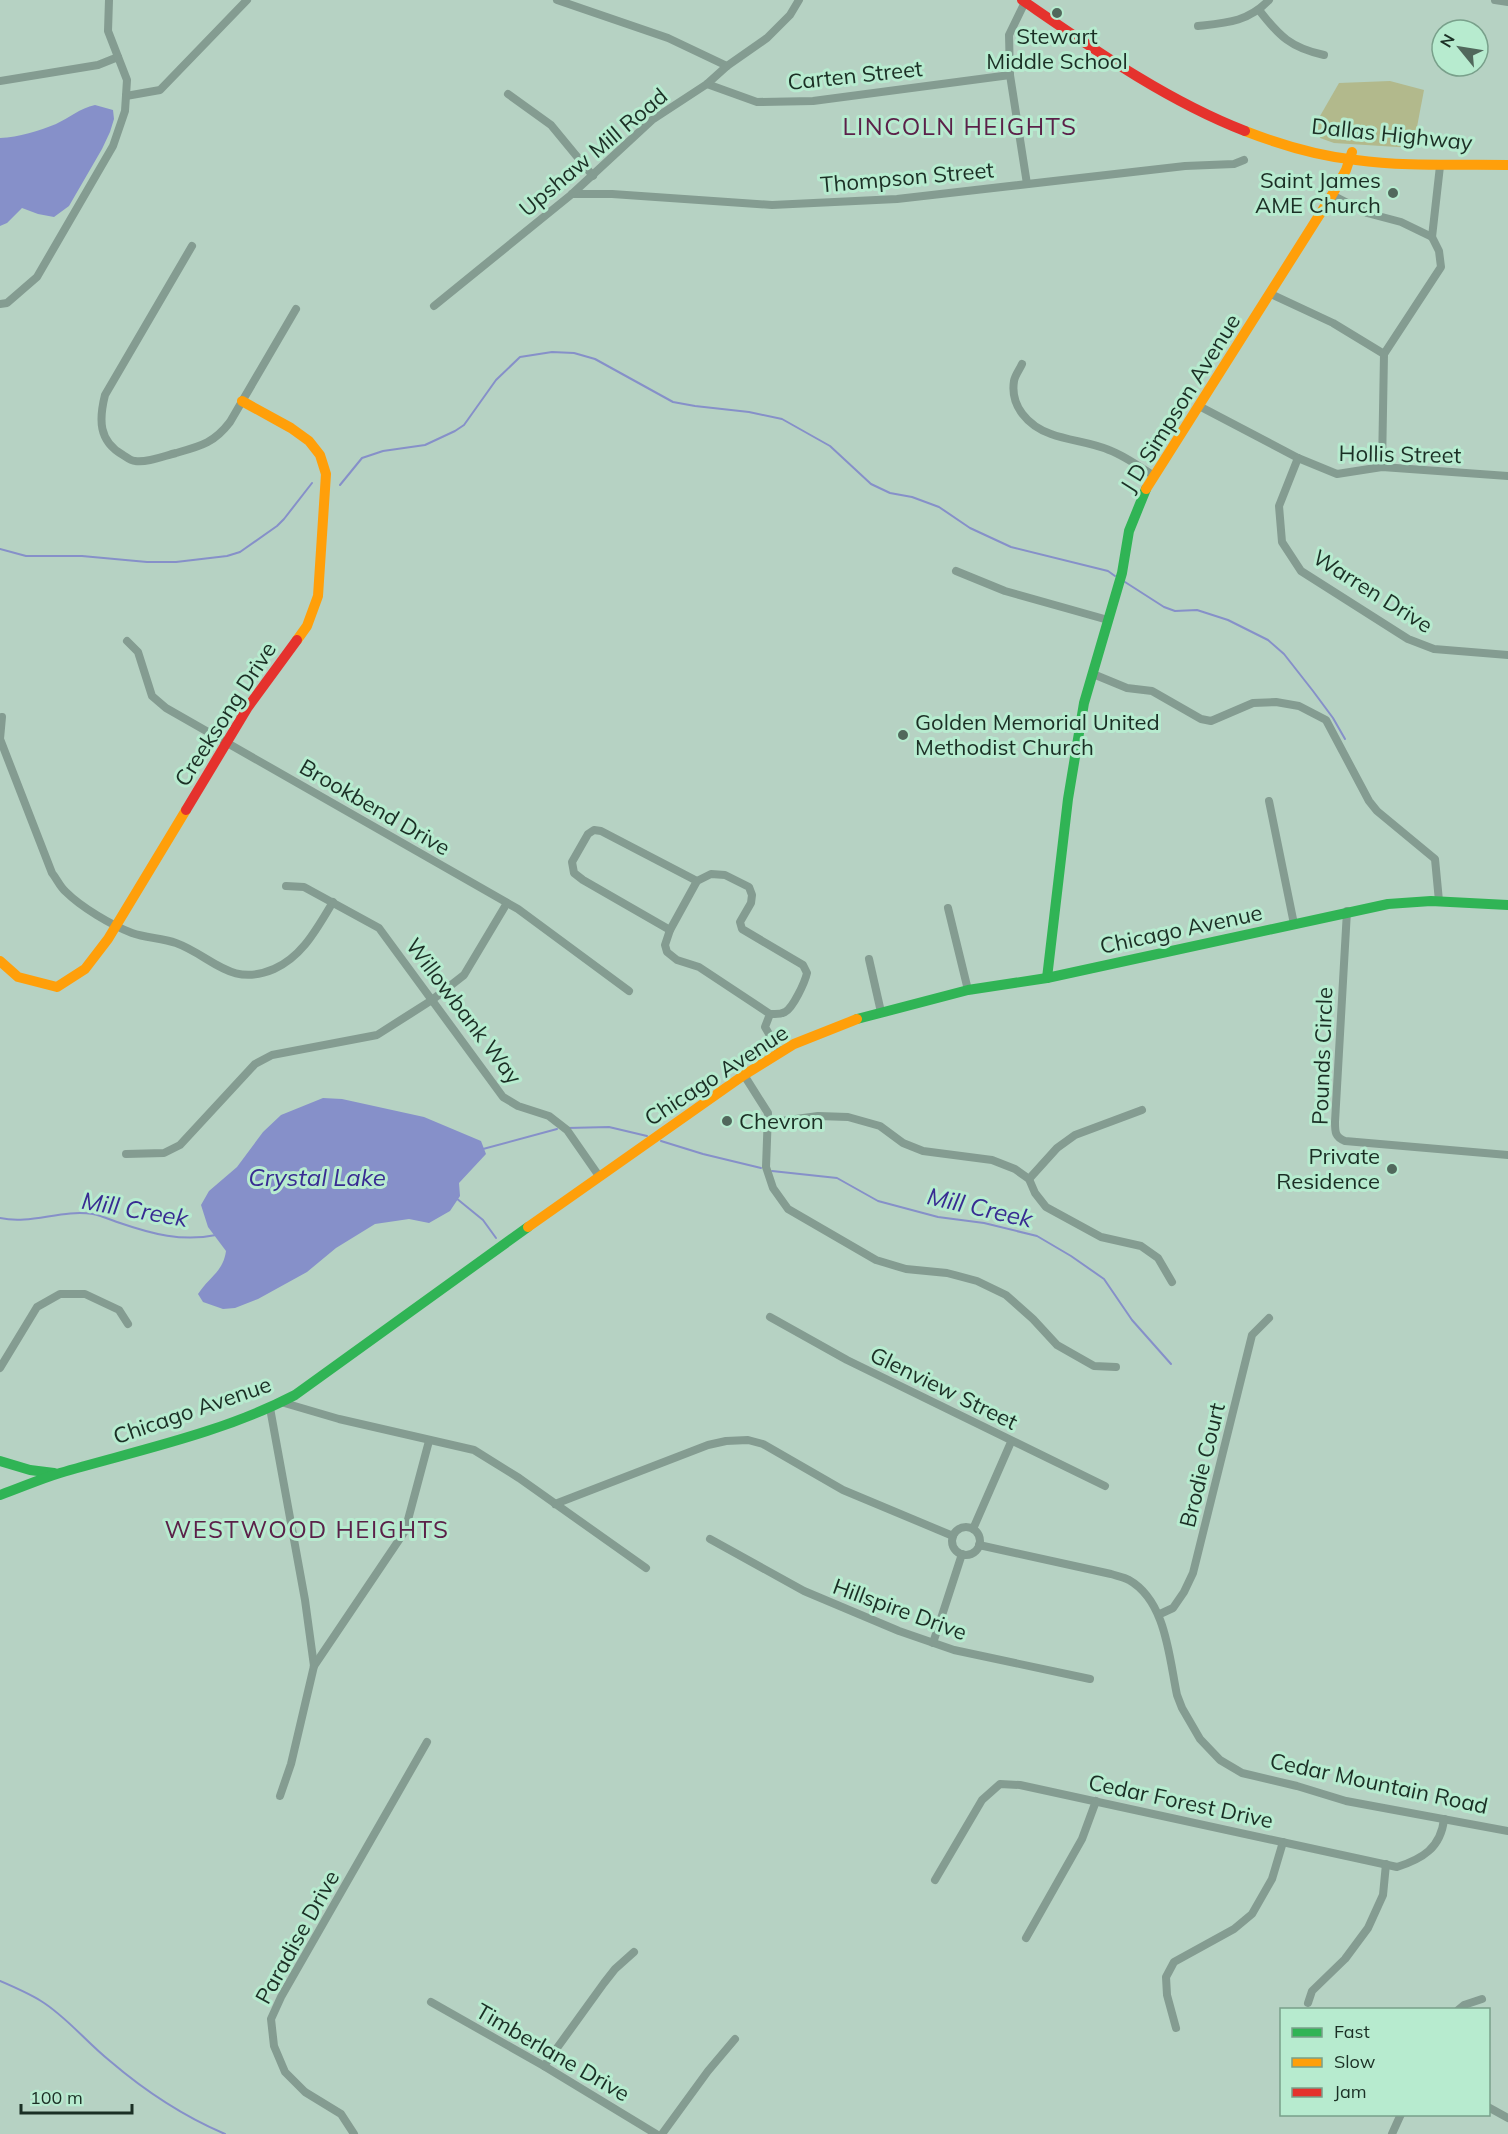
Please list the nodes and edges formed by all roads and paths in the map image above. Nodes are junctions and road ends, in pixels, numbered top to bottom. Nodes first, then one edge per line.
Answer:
1 (109, 0) edge
2 (247, 0) edge
3 (557, 0) edge
4 (799, 0) edge
5 (1269, 0) edge
6 (1495, 0) edge
7 (1024, 1) edge
8 (1508, 2) edge
9 (1259, 10) junction
10 (1198, 26) dead end
11 (1324, 55) dead end
12 (118, 57) junction
13 (727, 66) junction
14 (1010, 75) junction
15 (0, 81) edge
16 (707, 84) junction
17 (508, 94) dead end
18 (126, 96) junction
19 (1351, 156) junction
20 (1244, 160) dead end
21 (1494, 165) junction
22 (1508, 165) edge
23 (1440, 166) junction
24 (593, 176) junction
25 (1027, 184) junction
26 (572, 194) junction
27 (1332, 195) junction
28 (1432, 237) junction
29 (192, 246) dead end
30 (1271, 294) junction
31 (0, 304) edge
32 (434, 306) dead end
33 (296, 309) dead end
34 (1384, 354) junction
35 (1023, 364) dead end
36 (242, 401) junction
37 (1199, 406) junction
38 (1298, 458) junction
39 (1382, 467) junction
40 (1154, 476) junction
41 (1508, 476) edge
42 (956, 571) dead end
43 (1108, 620) junction
44 (127, 641) dead end
45 (1508, 655) edge
46 (1093, 674) junction
47 (2, 717) dead end
48 (226, 743) junction
49 (1269, 801) dead end
50 (697, 882) junction
51 (286, 886) dead end
52 (333, 902) junction
53 (1439, 902) junction
54 (507, 903) junction
55 (1508, 905) edge
56 (948, 908) dead end
57 (1347, 911) junction
58 (1294, 924) junction
59 (116, 925) junction
60 (670, 930) junction
61 (869, 959) dead end
62 (0, 961) edge
63 (1047, 978) junction
64 (968, 990) junction
65 (629, 991) dead end
66 (432, 1000) junction
67 (881, 1012) junction
68 (770, 1014) junction
69 (780, 1053) junction
70 (744, 1075) junction
71 (1142, 1110) dead end
72 (767, 1123) junction
73 (126, 1154) dead end
74 (1508, 1155) edge
75 (599, 1176) junction
76 (1029, 1179) junction
77 (1172, 1282) dead end
78 (770, 1317) dead end
79 (1269, 1318) dead end
80 (128, 1324) dead end
81 (1116, 1366) dead end
82 (0, 1368) edge
83 (280, 1402) junction
84 (270, 1408) junction
85 (429, 1440) junction
86 (1011, 1442) junction
87 (0, 1461) edge
88 (58, 1474) junction
89 (1105, 1486) dead end
90 (0, 1495) edge
91 (555, 1504) junction
92 (973, 1529) junction
93 (953, 1536) junction
94 (710, 1539) dead end
95 (979, 1545) junction
96 (962, 1554) junction
97 (646, 1568) dead end
98 (1160, 1614) junction
99 (933, 1643) junction
100 (314, 1666) junction
101 (1090, 1680) dead end
102 (427, 1742) dead end
103 (280, 1796) dead end
104 (1096, 1801) junction
105 (1444, 1819) junction
106 (1508, 1831) edge
107 (1283, 1842) junction
108 (1386, 1864) junction
109 (935, 1880) dead end
110 (1026, 1938) dead end
111 (634, 1952) dead end
112 (1482, 1999) dead end
113 (431, 2002) dead end
114 (1308, 2003) dead end
115 (1460, 2008) edge
116 (1176, 2028) dead end
117 (735, 2039) dead end
118 (544, 2066) junction
119 (1490, 2108) edge
120 (1401, 2116) edge
121 (1508, 2118) edge
122 (354, 2134) edge
123 (656, 2134) edge
124 (662, 2134) edge
125 (1392, 2134) edge

1 - 12 street
2 - 18 street
3 - 13 street
4 - 13 street, Upshaw Mill Road
5 - 9 street
6 - 8 street
7 - 14 street
7 - 19 street, Dallas Highway
9 - 10 street
9 - 11 street
12 - 15 street
12 - 18 street
13 - 16 street, Upshaw Mill Road
14 - 16 street, Carten Street
14 - 25 street
16 - 24 street, Upshaw Mill Road
17 - 24 street
18 - 31 street
19 - 21 street, Dallas Highway
19 - 23 street, Dallas Highway
19 - 27 street, J D Simpson Avenue
20 - 25 street, Thompson Street
21 - 22 street, Dallas Highway
21 - 23 street, Dallas Highway
23 - 28 street
24 - 26 street, Upshaw Mill Road
25 - 26 street, Thompson Street
26 - 32 street, Upshaw Mill Road
27 - 28 street
27 - 30 street, J D Simpson Avenue
28 - 34 street
29 - 36 street
30 - 34 street
30 - 37 street, J D Simpson Avenue
33 - 36 street
34 - 39 street
35 - 40 street
36 - 48 street, Creeksong Drive
37 - 38 street, Hollis Street
37 - 40 street, J D Simpson Avenue
38 - 39 street, Hollis Street
38 - 45 street, Warren Drive
39 - 41 street, Hollis Street
40 - 43 street, J D Simpson Avenue
42 - 43 street
43 - 46 street, J D Simpson Avenue
44 - 48 street, Brookbend Drive
46 - 53 street
46 - 63 street, J D Simpson Avenue
47 - 59 street
48 - 54 street, Brookbend Drive
48 - 59 street, Creeksong Drive
49 - 58 street
50 - 60 street
50 - 60 street
50 - 68 street
51 - 52 street, Willowbank Way
52 - 59 street
52 - 66 street, Willowbank Way
53 - 55 street, Chicago Avenue
53 - 57 street, Chicago Avenue
54 - 65 street, Brookbend Drive
54 - 66 street
56 - 64 street
57 - 58 street, Chicago Avenue
57 - 74 street, Pounds Circle
58 - 63 street, Chicago Avenue
59 - 62 street, Creeksong Drive
60 - 68 street
61 - 67 street
63 - 64 street, Chicago Avenue
64 - 67 street, Chicago Avenue
66 - 73 street
66 - 75 street, Willowbank Way
67 - 69 street, Chicago Avenue
68 - 69 street
69 - 70 street, Chicago Avenue
70 - 72 street
70 - 75 street, Chicago Avenue
71 - 76 street
72 - 76 street
72 - 81 street
75 - 83 street, Chicago Avenue
76 - 77 street
78 - 86 street, Glenview Street
79 - 98 street, Brodie Court
80 - 82 street
83 - 84 street, Chicago Avenue
83 - 85 street
84 - 88 street, Chicago Avenue
84 - 100 street
85 - 91 street
85 - 100 street
86 - 89 street, Glenview Street
86 - 92 street
87 - 88 street
88 - 90 street
91 - 93 street
91 - 97 street
92 - 93 street
92 - 95 street
93 - 96 street
94 - 99 street, Hillspire Drive
95 - 96 street
95 - 98 street
96 - 99 street
98 - 105 street, Cedar Mountain Road
99 - 101 street, Hillspire Drive
100 - 103 street
102 - 122 street, Paradise Drive
104 - 107 street, Cedar Forest Drive
104 - 109 street, Cedar Forest Drive
104 - 110 street
105 - 106 street, Cedar Mountain Road
105 - 108 street, Cedar Forest Drive
107 - 108 street, Cedar Forest Drive
107 - 116 street
108 - 114 street
111 - 118 street
112 - 115 street
113 - 118 street, Timberlane Drive
117 - 124 street
118 - 123 street, Timberlane Drive
119 - 121 street
120 - 125 street

